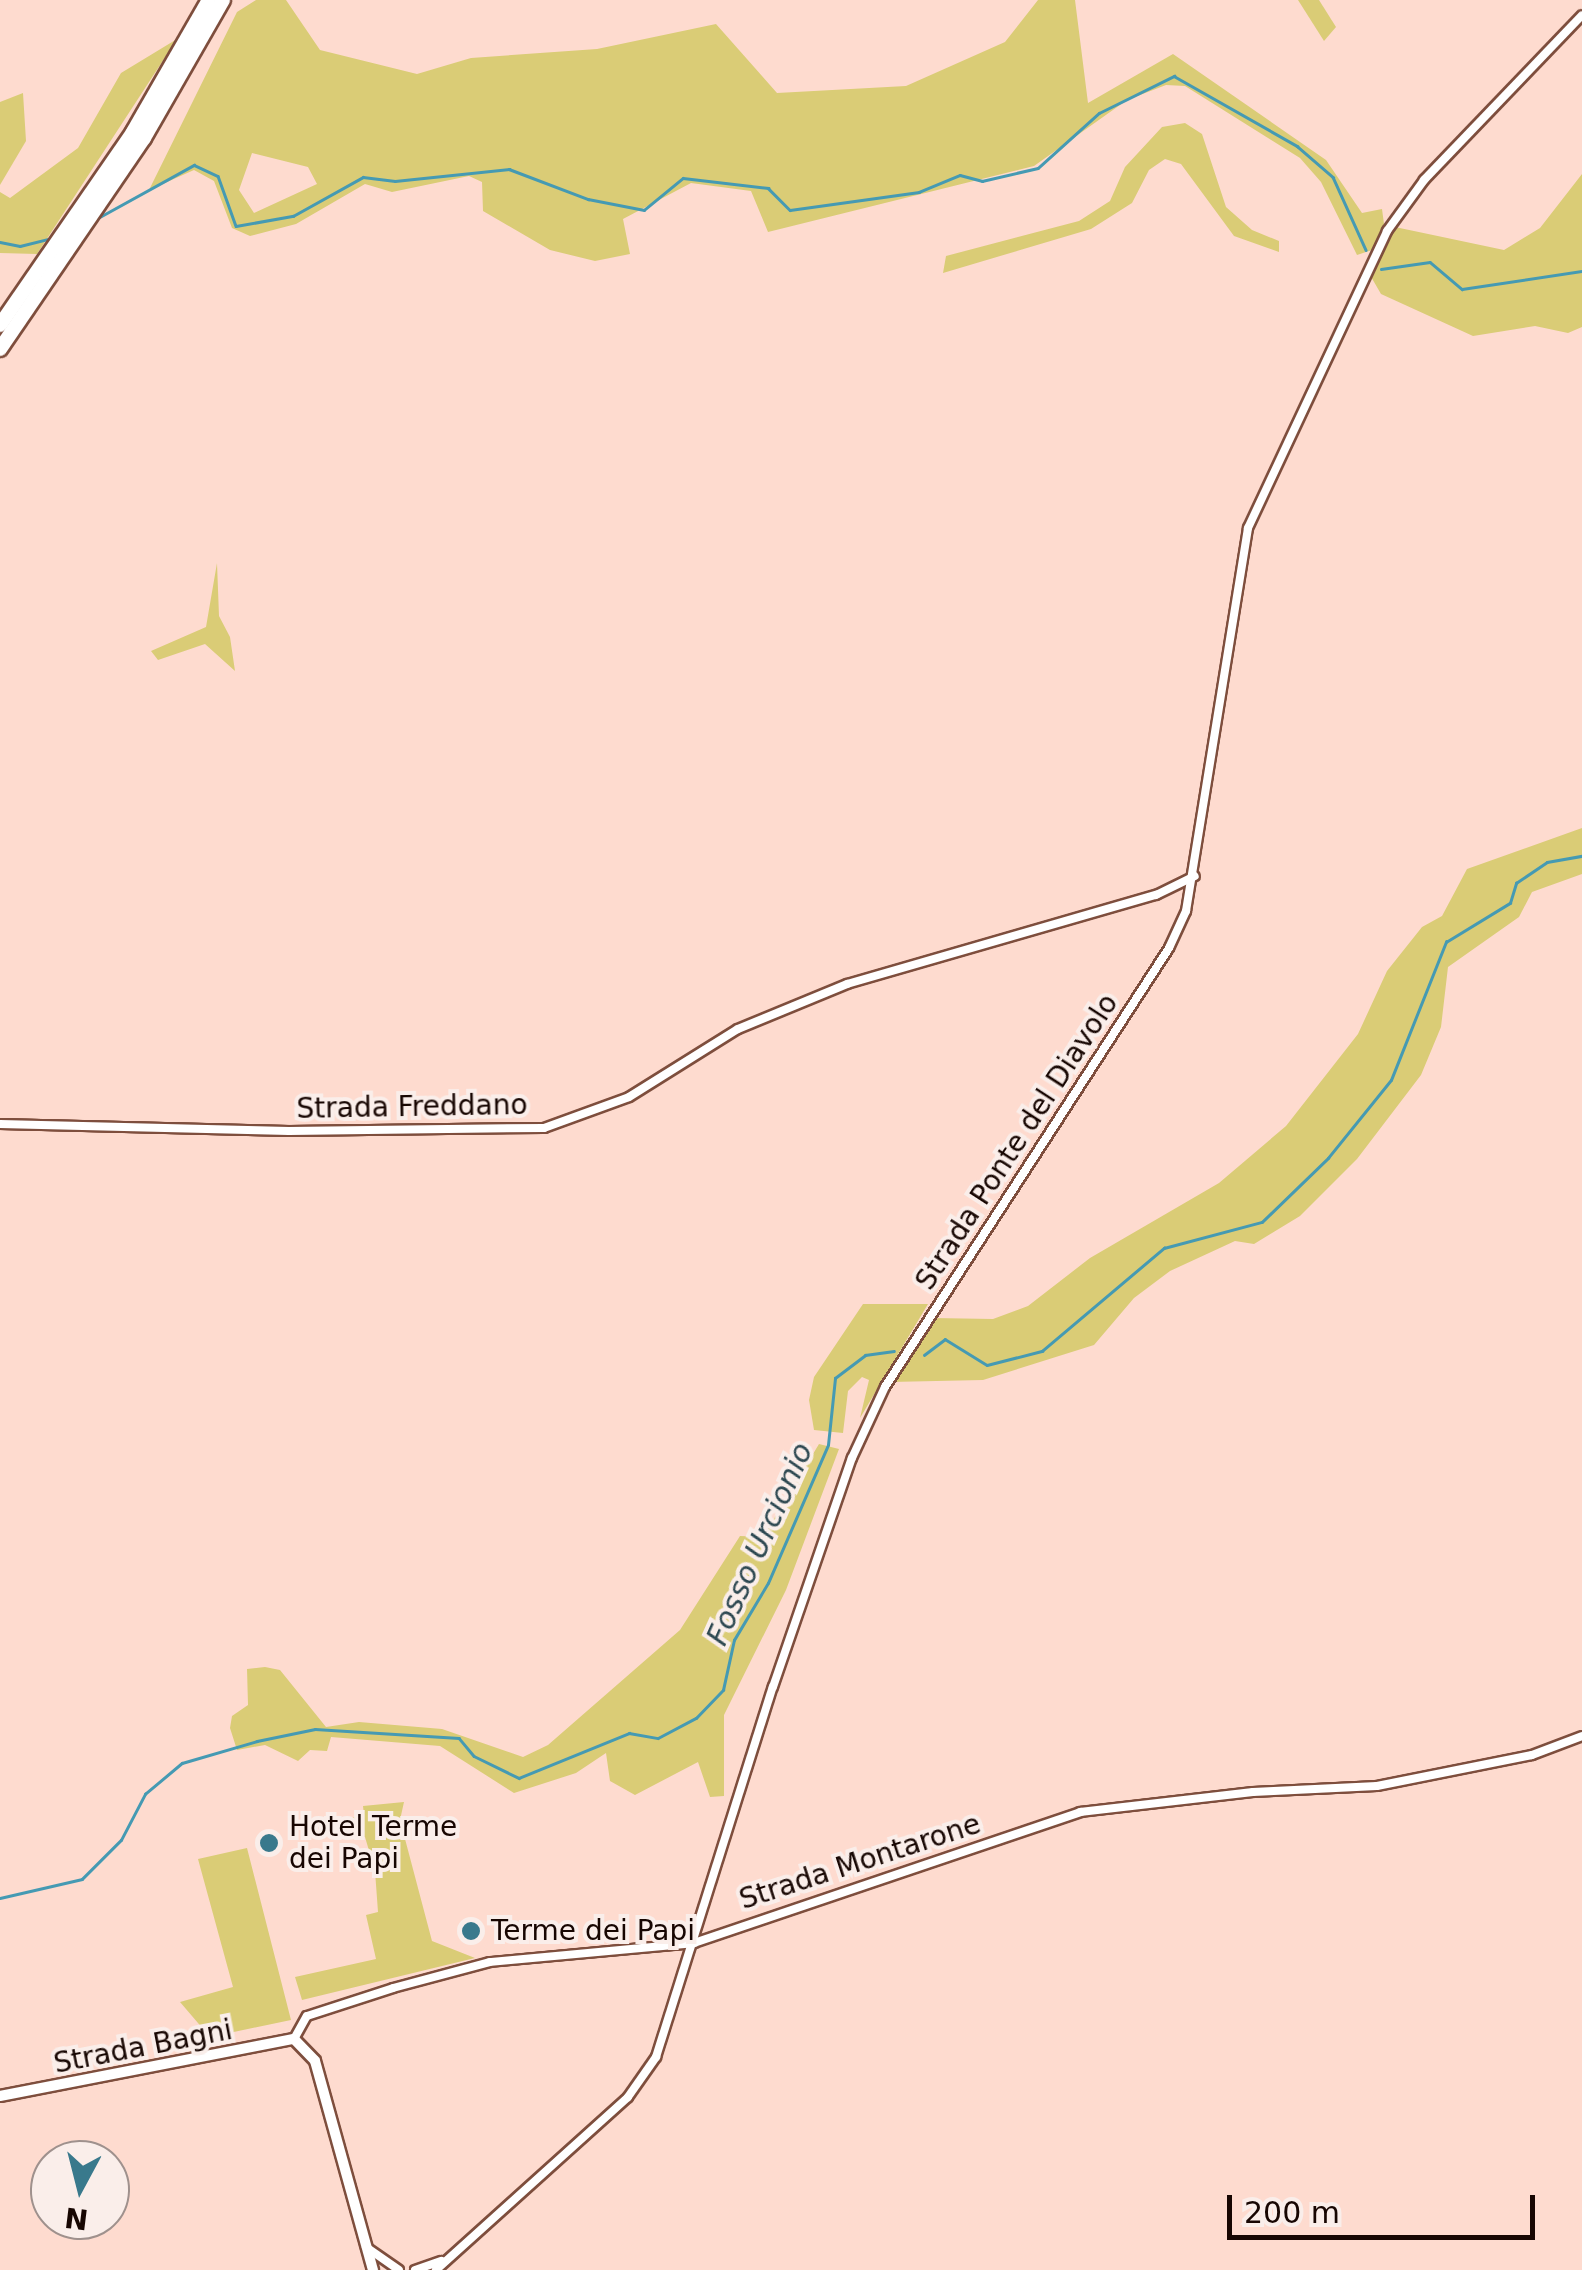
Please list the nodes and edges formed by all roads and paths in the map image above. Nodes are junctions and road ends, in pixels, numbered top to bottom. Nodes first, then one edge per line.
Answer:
1 (209, 0) edge
2 (223, 0) edge
3 (1582, 15) edge
4 (163, 95) junction
5 (0, 325) edge
6 (0, 349) edge
7 (1195, 876) junction
8 (0, 1124) edge
9 (1582, 1736) edge
10 (694, 1943) junction
11 (294, 2038) junction
12 (0, 2096) edge
13 (366, 2247) junction
14 (446, 2260) junction
15 (373, 2270) edge
16 (399, 2270) edge
17 (415, 2270) edge
18 (436, 2270) edge

1 - 4 highway
2 - 4 highway
3 - 7 street, Strada Ponte del Diavolo
4 - 5 highway
4 - 6 highway
7 - 8 street, Strada Freddano
7 - 10 street, Strada Ponte del Diavolo
9 - 10 street, Strada Montarone
10 - 11 street, Strada Montarone
10 - 14 street, Strada Ponte del Diavolo
11 - 12 street, Strada Bagni
11 - 13 street
13 - 15 street
13 - 16 street
14 - 17 street
14 - 18 street, Strada Ponte del Diavolo

